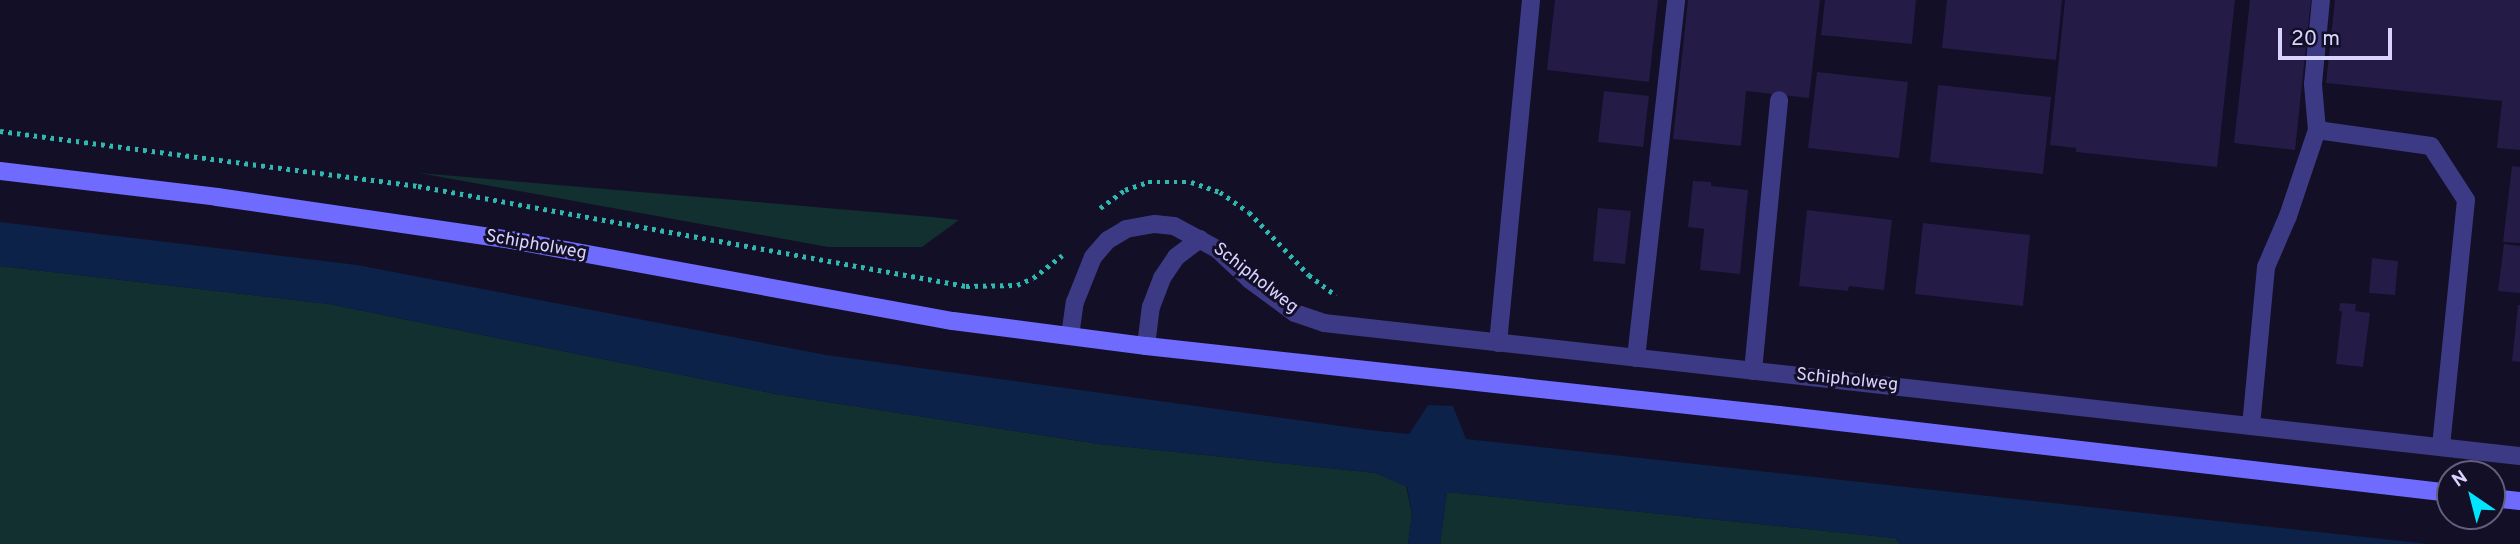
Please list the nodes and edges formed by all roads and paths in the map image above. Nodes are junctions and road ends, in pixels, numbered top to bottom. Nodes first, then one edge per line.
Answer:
1 (1531, 0) edge
2 (1676, 0) edge
3 (2322, 0) edge
4 (1779, 100) dead end
5 (2317, 130) junction
6 (0, 131) edge
7 (0, 171) edge
8 (1200, 239) junction
9 (1033, 278) dead end
10 (1070, 336) junction
11 (1498, 343) junction
12 (1146, 346) junction
13 (1636, 358) junction
14 (1753, 371) junction
15 (2251, 426) junction
16 (2441, 447) junction
17 (2520, 456) edge
18 (2436, 491) edge

1 - 11 street
2 - 13 street
3 - 5 street
4 - 14 street
5 - 15 street
5 - 16 street
6 - 9 path, Schipholweg
7 - 10 main road, Schipholweg
8 - 10 street, Schipholweg
8 - 11 street, Schipholweg
8 - 12 street, Schipholweg
10 - 12 main road, Schipholweg
11 - 13 street, Schipholweg
12 - 18 main road, Schipholweg
13 - 14 street, Schipholweg
14 - 15 street, Schipholweg
15 - 16 street, Schipholweg
16 - 17 street, Schipholweg

